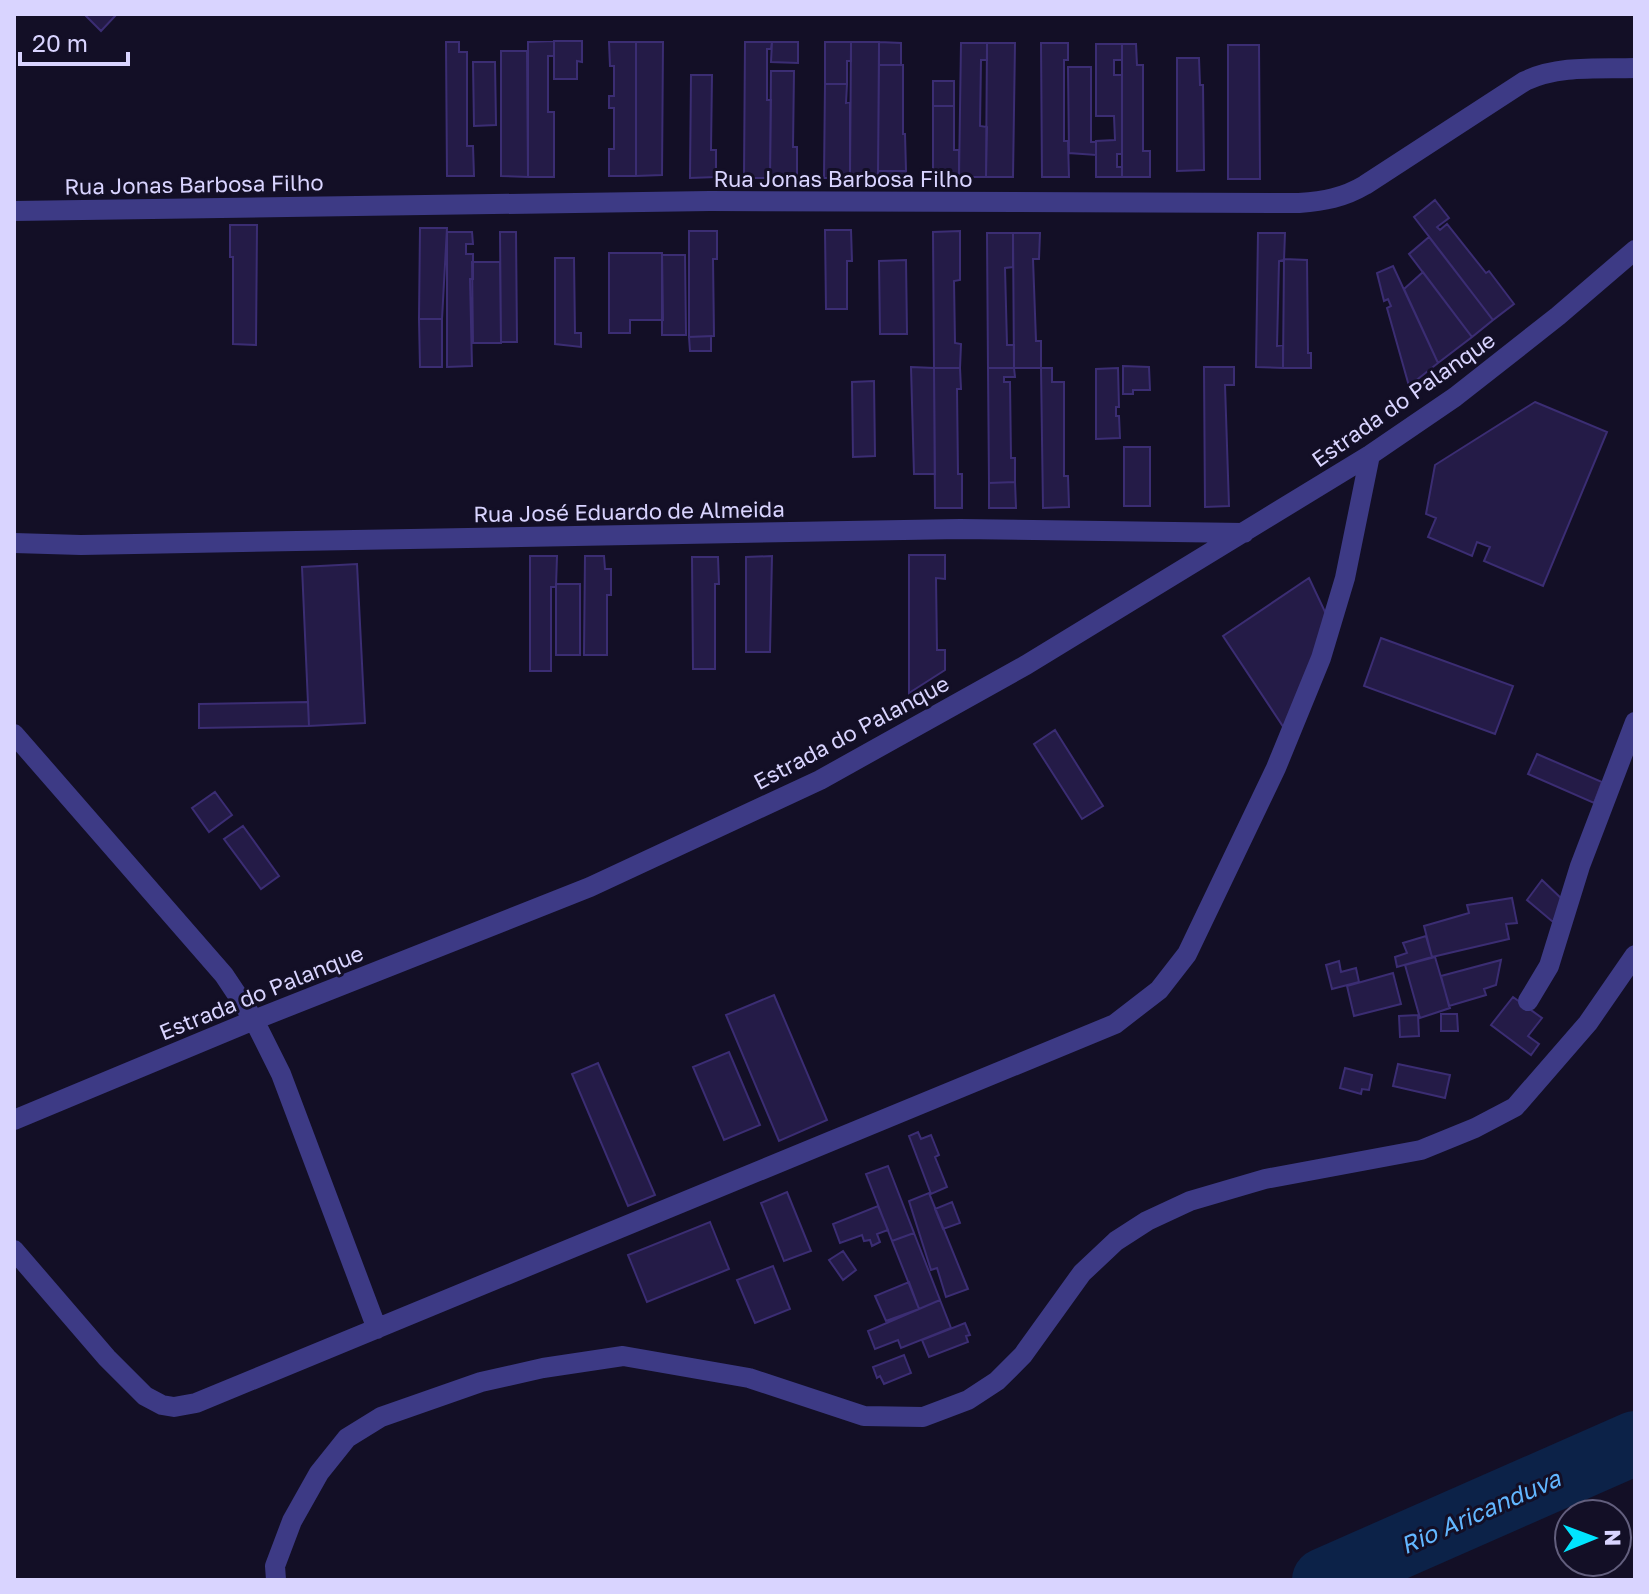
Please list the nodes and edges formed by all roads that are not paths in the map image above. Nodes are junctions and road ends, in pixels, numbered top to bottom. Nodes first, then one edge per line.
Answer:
1 (1635, 68) edge
2 (14, 211) edge
3 (1635, 250) edge
4 (1370, 455) junction
5 (1244, 533) junction
6 (14, 543) edge
7 (1635, 722) edge
8 (14, 734) edge
9 (1631, 746) edge
10 (1635, 955) edge
11 (1528, 1001) dead end
12 (254, 1020) junction
13 (14, 1120) edge
14 (14, 1250) edge
15 (377, 1329) junction
16 (276, 1580) edge

1 - 2 street, Rua Jonas Barbosa Filho
3 - 4 street, Estrada do Palanque
4 - 5 street, Estrada do Palanque
4 - 15 street
5 - 6 street, Rua José Eduardo de Almeida
5 - 12 street, Estrada do Palanque
7 - 9 street
8 - 12 street
9 - 11 street
10 - 16 street
12 - 13 street, Estrada do Palanque
12 - 15 street
14 - 15 street

